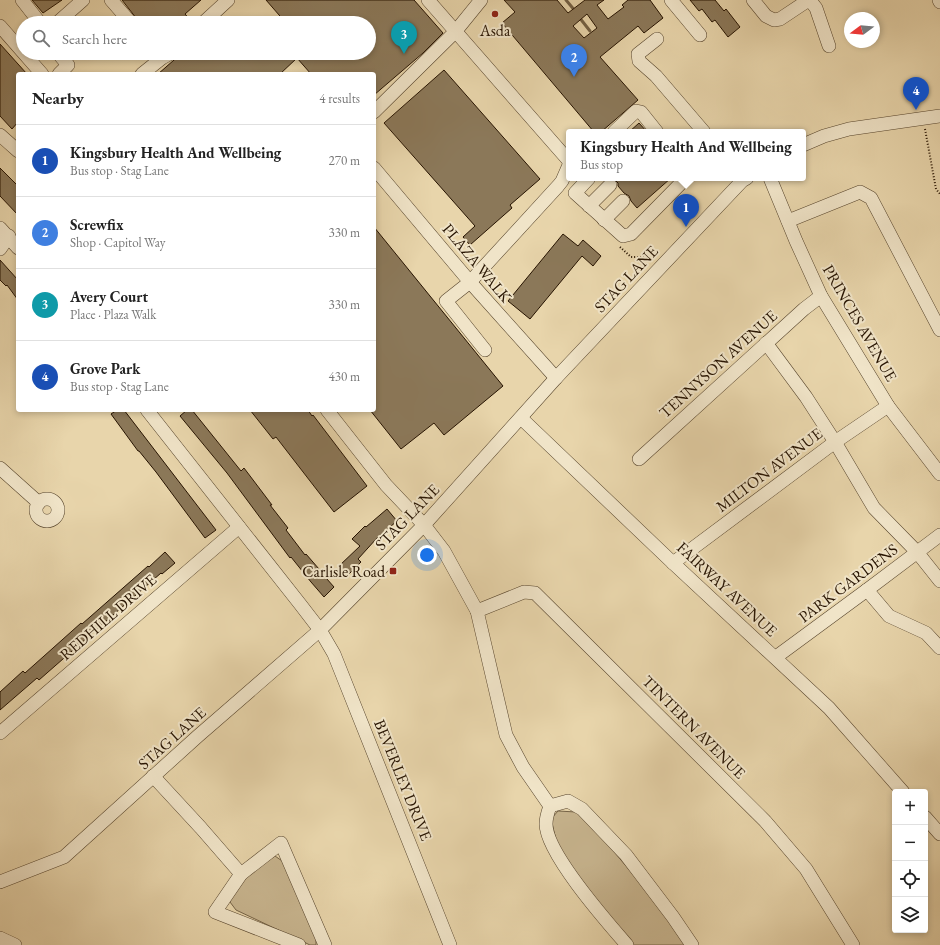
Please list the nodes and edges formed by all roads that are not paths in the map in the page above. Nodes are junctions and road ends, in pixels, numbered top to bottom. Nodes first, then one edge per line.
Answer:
1 (22, 0) edge
2 (83, 0) edge
3 (111, 0) edge
4 (228, 0) edge
5 (429, 0) edge
6 (481, 0) edge
7 (671, 0) edge
8 (753, 0) edge
9 (35, 16) edge
10 (65, 16) edge
11 (125, 16) edge
12 (211, 16) edge
13 (455, 32) junction
14 (2, 34) edge
15 (700, 35) dead end
16 (657, 39) dead end
17 (829, 46) dead end
18 (16, 47) edge
19 (29, 60) edge
20 (63, 60) edge
21 (157, 60) edge
22 (40, 72) edge
23 (61, 72) edge
24 (144, 72) edge
25 (376, 110) edge
26 (940, 116) edge
27 (617, 129) edge
28 (655, 129) edge
29 (701, 129) edge
30 (0, 135) edge
31 (806, 144) edge
32 (16, 149) edge
33 (566, 158) edge
34 (376, 170) edge
35 (566, 172) edge
36 (562, 181) junction
37 (586, 181) edge
38 (683, 181) edge
39 (741, 181) edge
40 (771, 181) edge
41 (610, 185) dead end
42 (575, 193) junction
43 (623, 201) dead end
44 (589, 206) junction
45 (604, 220) junction
46 (788, 221) junction
47 (4, 232) edge
48 (16, 246) edge
49 (0, 248) edge
50 (470, 282) junction
51 (821, 296) junction
52 (940, 330) edge
53 (766, 344) junction
54 (485, 350) dead end
55 (556, 378) junction
56 (888, 406) junction
57 (148, 412) edge
58 (330, 412) edge
59 (521, 418) junction
60 (836, 442) junction
61 (639, 459) dead end
62 (0, 468) edge
63 (939, 472) edge
64 (39, 503) dead end
65 (424, 525) junction
66 (239, 527) junction
67 (940, 535) edge
68 (917, 552) junction
69 (673, 563) junction
70 (940, 581) edge
71 (867, 590) junction
72 (477, 611) junction
73 (320, 630) junction
74 (940, 648) edge
75 (776, 657) junction
76 (0, 733) edge
77 (153, 776) junction
78 (900, 789) edge
79 (550, 806) junction
80 (928, 820) edge
81 (940, 834) edge
82 (240, 874) junction
83 (0, 882) edge
84 (0, 938) edge
85 (15, 945) edge
86 (299, 945) edge
87 (324, 945) edge
88 (450, 945) edge
89 (627, 945) edge
90 (692, 945) edge
91 (853, 945) edge

1 - 9 street
2 - 10 street
3 - 11 street
4 - 12 street
5 - 13 street
6 - 13 street
7 - 15 street
8 - 17 street
13 - 25 street
13 - 33 street
14 - 18 street
16 - 29 street
19 - 22 street
20 - 23 street
21 - 24 street
26 - 31 street
27 - 28 street
30 - 32 street
34 - 50 street, PLAZA WALK
35 - 36 street
36 - 42 street
36 - 50 street
37 - 42 street
38 - 45 street
39 - 55 street, STAG LANE
40 - 46 street, PRINCES AVENUE
41 - 44 street
42 - 44 street
43 - 45 street
44 - 45 street
46 - 51 street, PRINCES AVENUE
46 - 52 street
47 - 48 street
47 - 49 street
50 - 54 street
50 - 55 street, PLAZA WALK
51 - 53 street, TENNYSON AVENUE
51 - 56 street, PRINCES AVENUE
53 - 60 street
53 - 61 street, TENNYSON AVENUE
55 - 59 street, STAG LANE
56 - 60 street, MILTON AVENUE
56 - 63 street, PRINCES AVENUE
57 - 66 street, BEVERLEY DRIVE
58 - 65 street
59 - 65 street, STAG LANE
59 - 69 street, FAIRWAY AVENUE
60 - 68 street
60 - 69 street, MILTON AVENUE
62 - 64 street
65 - 72 street
65 - 73 street, STAG LANE
66 - 73 street, BEVERLEY DRIVE
66 - 76 street, REDHILL DRIVE
67 - 68 street, PARK GARDENS
68 - 70 street
68 - 71 street, PARK GARDENS
69 - 75 street, FAIRWAY AVENUE
71 - 74 street
71 - 75 street, PARK GARDENS
72 - 79 street
72 - 91 street, TINTERN AVENUE
73 - 77 street, STAG LANE
73 - 88 street, BEVERLEY DRIVE
75 - 78 street, FAIRWAY AVENUE
77 - 82 street
77 - 83 street, STAG LANE
79 - 89 street
79 - 90 street
80 - 81 street
82 - 86 street
82 - 87 street
84 - 85 street

